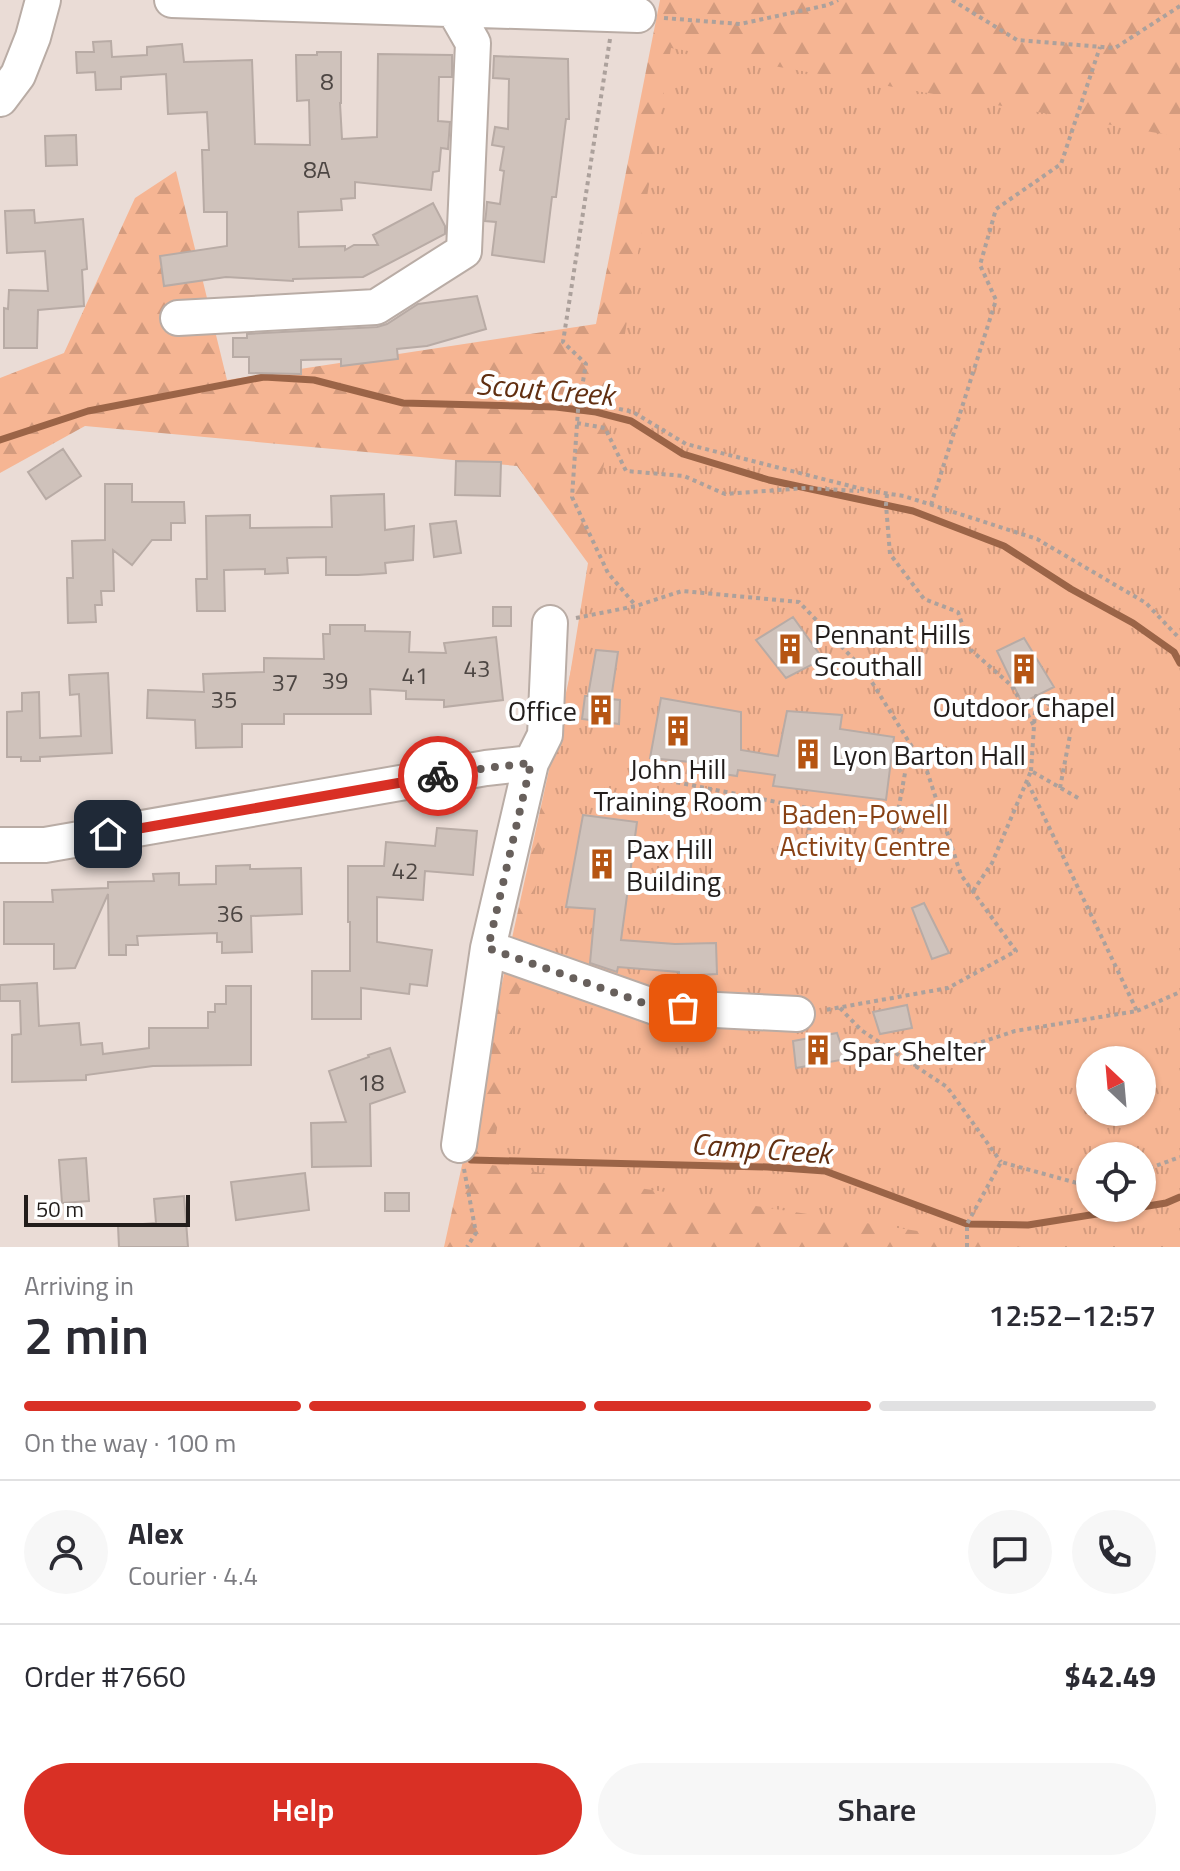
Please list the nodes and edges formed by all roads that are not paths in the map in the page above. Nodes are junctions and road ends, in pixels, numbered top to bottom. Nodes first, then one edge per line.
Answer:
1 (43, 0) edge
2 (172, 0) edge
3 (453, 8) junction
4 (626, 14) road end
5 (0, 99) edge
6 (178, 318) dead end
7 (550, 623) road end
8 (531, 763) junction
9 (0, 845) edge
10 (488, 948) junction
11 (797, 1014) road end
12 (459, 1145) road end

1 - 5 street
2 - 3 street
3 - 4 street
3 - 6 street
7 - 8 street
8 - 9 street
8 - 10 street
10 - 11 street
10 - 12 street

